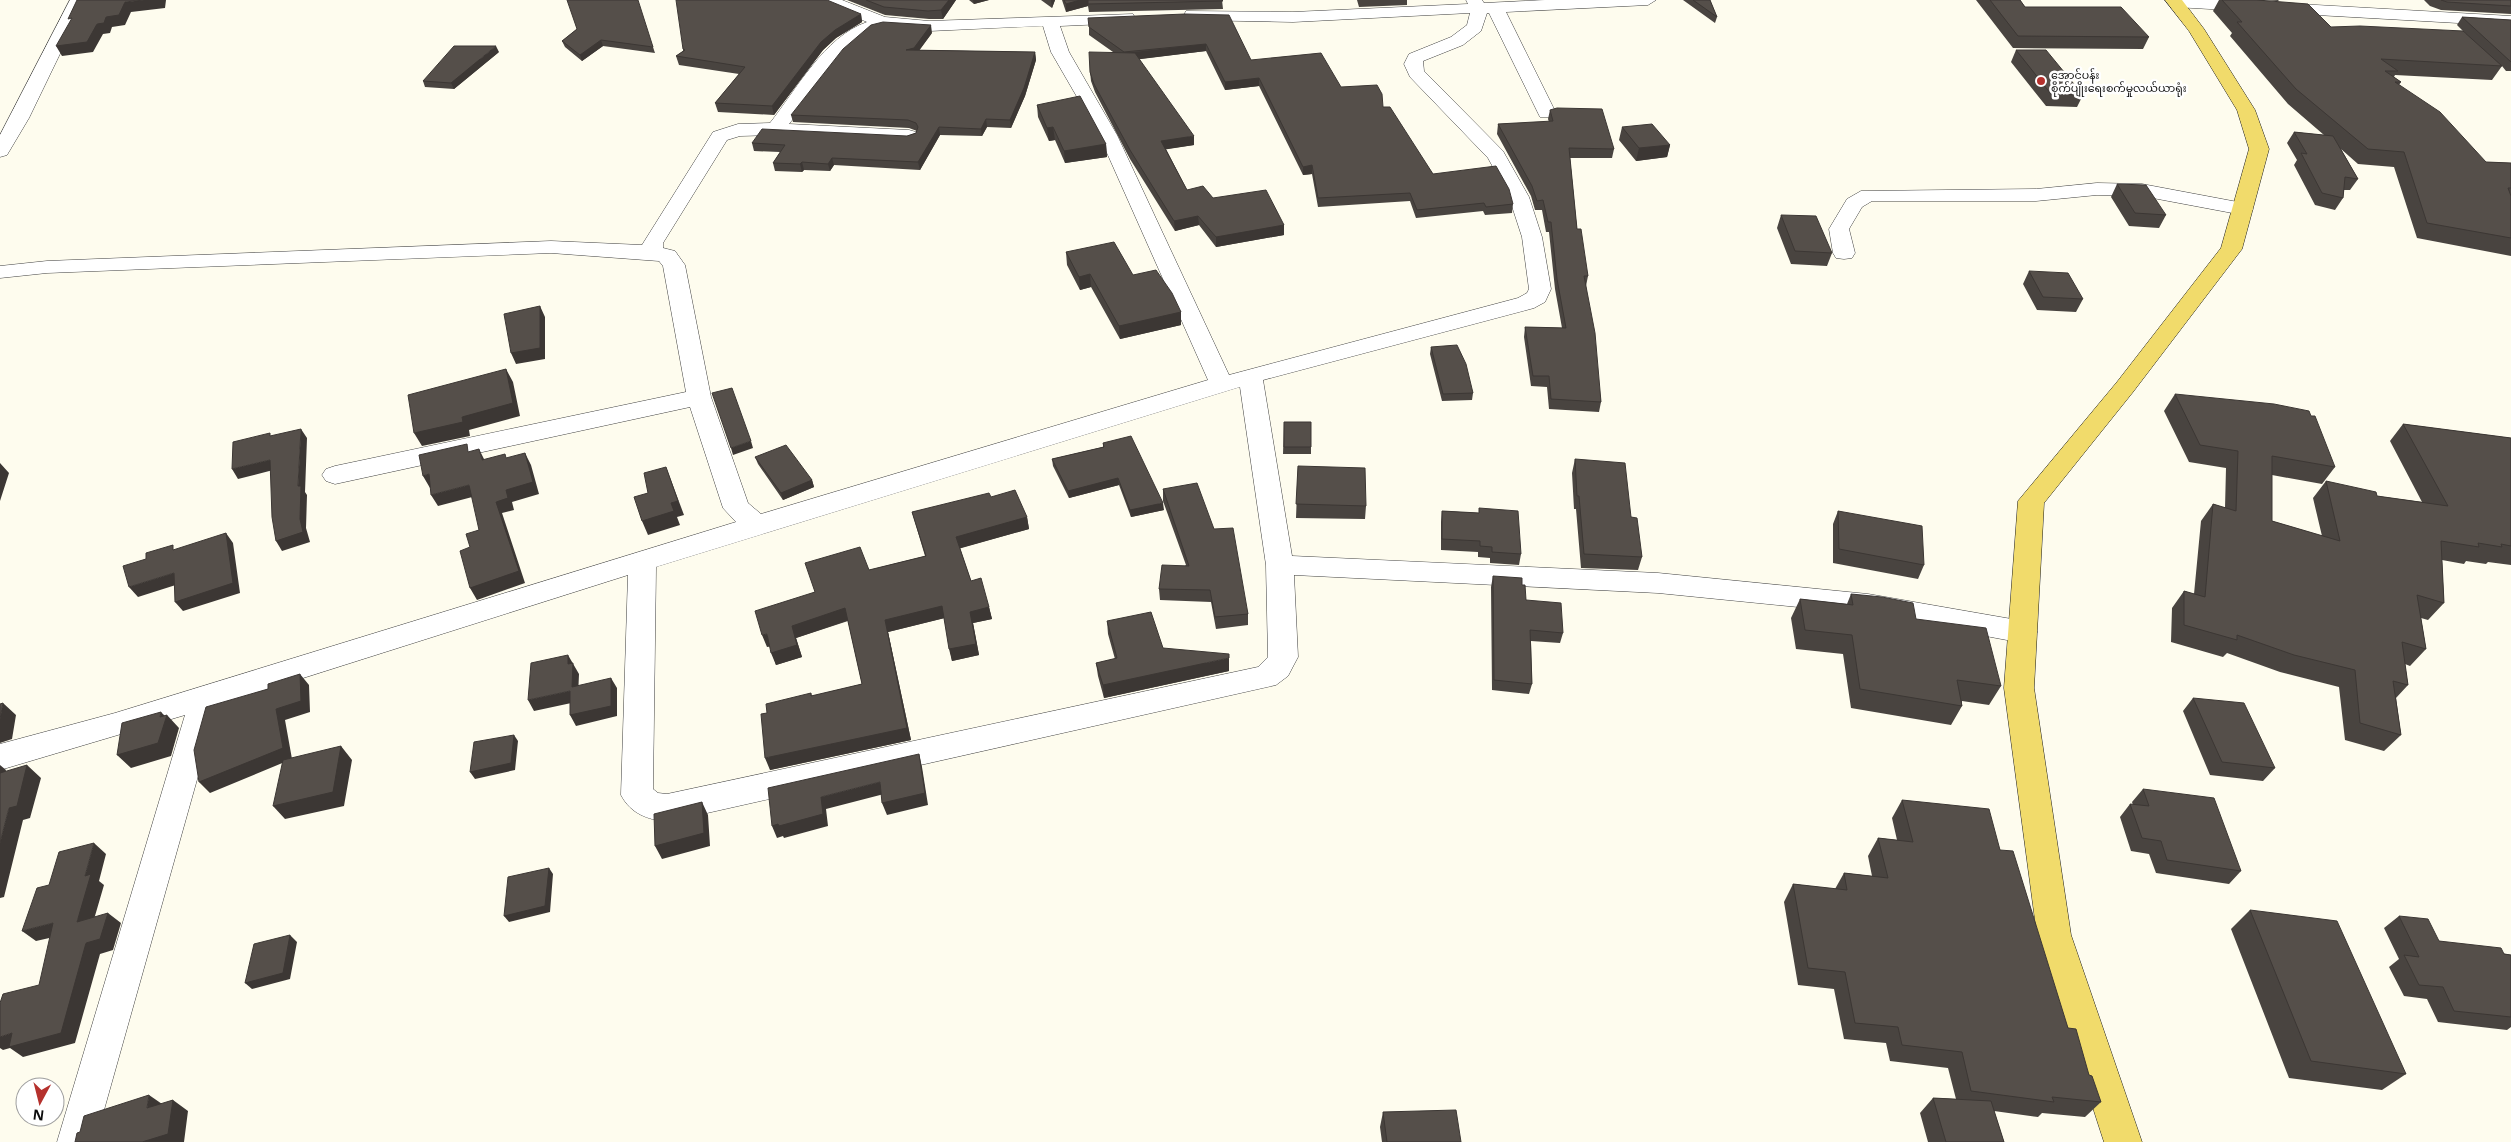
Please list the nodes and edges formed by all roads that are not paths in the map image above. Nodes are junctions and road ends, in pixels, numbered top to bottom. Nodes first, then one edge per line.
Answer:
1 (78, 0) edge
2 (828, 0) edge
3 (1648, 0) edge
4 (2417, 0) edge
5 (2174, 1) edge
6 (1588, 2) edge
7 (1483, 6) edge
8 (1175, 15) edge
9 (2436, 16) junction
10 (1146, 17) edge
11 (1050, 21) junction
12 (2511, 21) edge
13 (882, 22) junction
14 (2456, 34) edge
15 (1547, 113) dead end
16 (776, 129) junction
17 (908, 136) edge
18 (0, 151) edge
19 (2244, 209) junction
20 (653, 252) junction
21 (1844, 253) dead end
22 (0, 272) edge
23 (1251, 378) junction
24 (1222, 384) junction
25 (699, 397) junction
26 (335, 475) dead end
27 (757, 525) junction
28 (642, 561) junction
29 (1280, 565) junction
30 (2022, 632) junction
31 (206, 697) junction
32 (0, 757) edge
33 (76, 1142) edge
34 (2123, 1142) edge

1 - 18 street
2 - 13 street
3 - 6 street
4 - 9 street
5 - 9 street
5 - 19 main road
6 - 7 street
7 - 8 street
7 - 15 street
7 - 23 street
9 - 12 street
9 - 14 street
10 - 11 street
11 - 13 street
11 - 24 street
13 - 16 street
16 - 17 street
16 - 20 street
19 - 21 street
19 - 30 main road
20 - 22 street
20 - 25 street
23 - 24 street
23 - 29 street
24 - 27 street
25 - 26 street
25 - 27 street
27 - 28 street
28 - 29 street
28 - 31 street
29 - 30 street
30 - 34 main road
31 - 32 street
31 - 33 street

